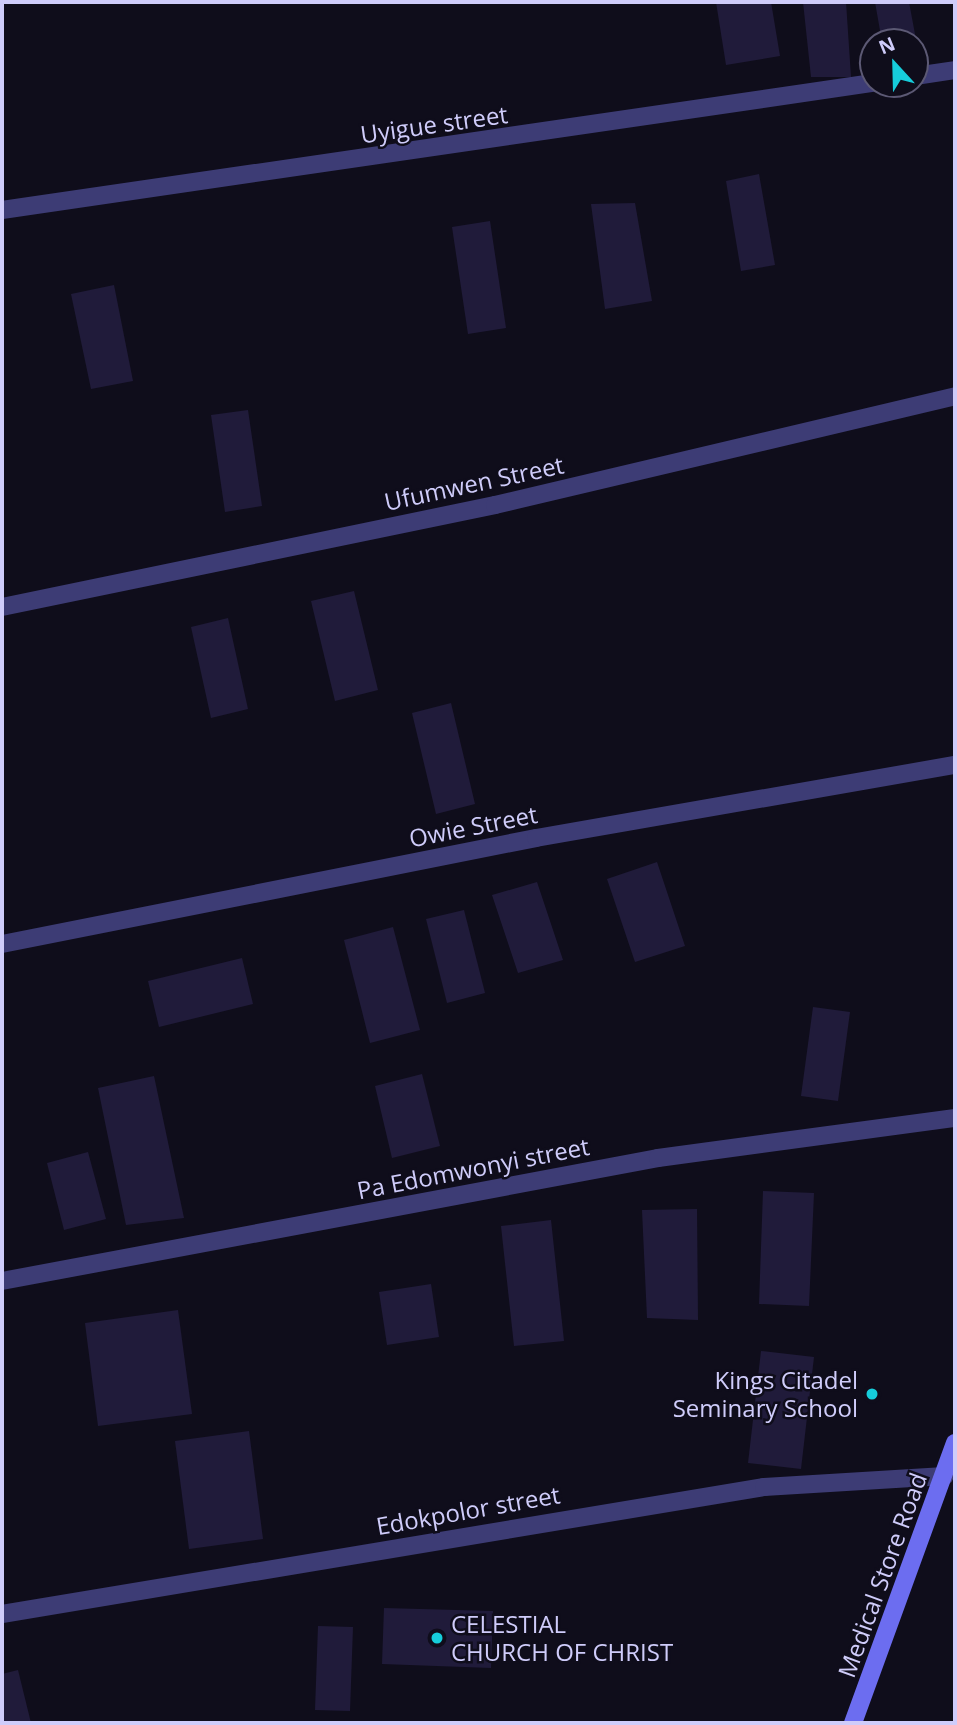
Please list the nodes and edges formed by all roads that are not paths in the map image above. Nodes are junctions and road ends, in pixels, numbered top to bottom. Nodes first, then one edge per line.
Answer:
1 (955, 70) edge
2 (929, 74) edge
3 (859, 85) edge
4 (2, 210) edge
5 (955, 396) edge
6 (2, 607) edge
7 (955, 765) edge
8 (2, 944) edge
9 (955, 1118) edge
10 (2, 1281) edge
11 (955, 1443) edge
12 (945, 1476) junction
13 (2, 1614) edge
14 (853, 1723) edge

1 - 2 street
3 - 4 street, Uyigue street
5 - 6 street, Ufumwen Street
7 - 8 street, Owie Street
9 - 10 street, Pa Edomwonyi street
11 - 12 street, Medical Store Road
12 - 13 street, Edokpolor street
12 - 14 street, Medical Store Road

